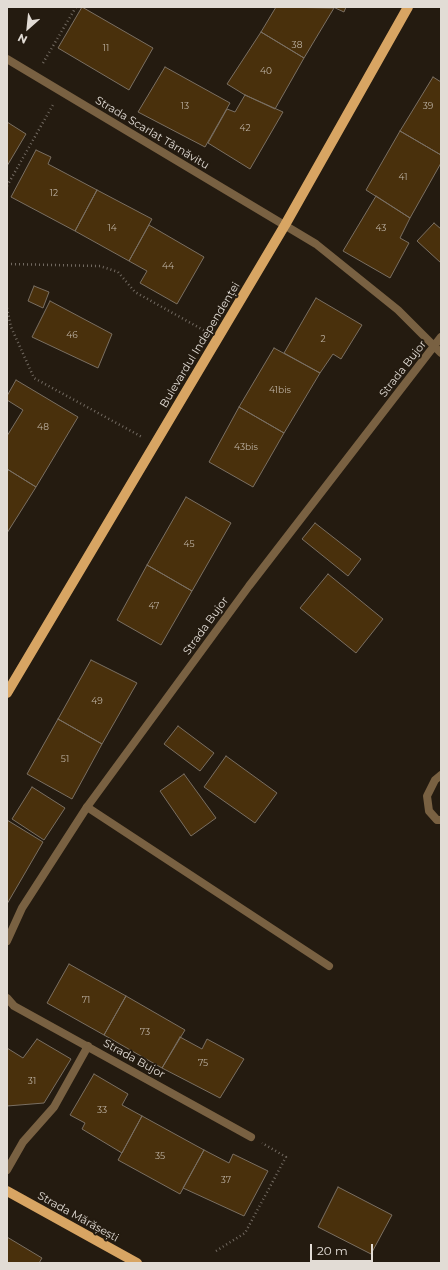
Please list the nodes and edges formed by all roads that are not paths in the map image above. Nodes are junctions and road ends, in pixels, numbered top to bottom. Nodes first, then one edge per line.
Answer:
1 (408, 7) edge
2 (7, 59) edge
3 (285, 225) junction
4 (441, 337) edge
5 (434, 347) junction
6 (441, 353) edge
7 (7, 693) edge
8 (441, 775) edge
9 (87, 807) junction
10 (441, 820) edge
11 (7, 942) edge
12 (329, 966) dead end
13 (7, 998) edge
14 (88, 1046) junction
15 (251, 1137) road end
16 (7, 1170) edge
17 (7, 1192) edge
18 (137, 1263) edge

1 - 3 main road, Bulevardul Independenței
2 - 3 street, Strada Scarlat Târnăvitu
3 - 5 street, Strada Scarlat Târnăvitu
3 - 7 main road, Bulevardul Independenței
4 - 5 street, Strada Bujor
5 - 6 street, Strada Scarlat Târnăvitu
5 - 9 street, Strada Bujor
8 - 10 street
9 - 11 street, Strada Bujor
9 - 12 street
13 - 14 street, Strada Bujor
14 - 15 street, Strada Bujor
14 - 16 street
17 - 18 main road, Strada Mărășești

